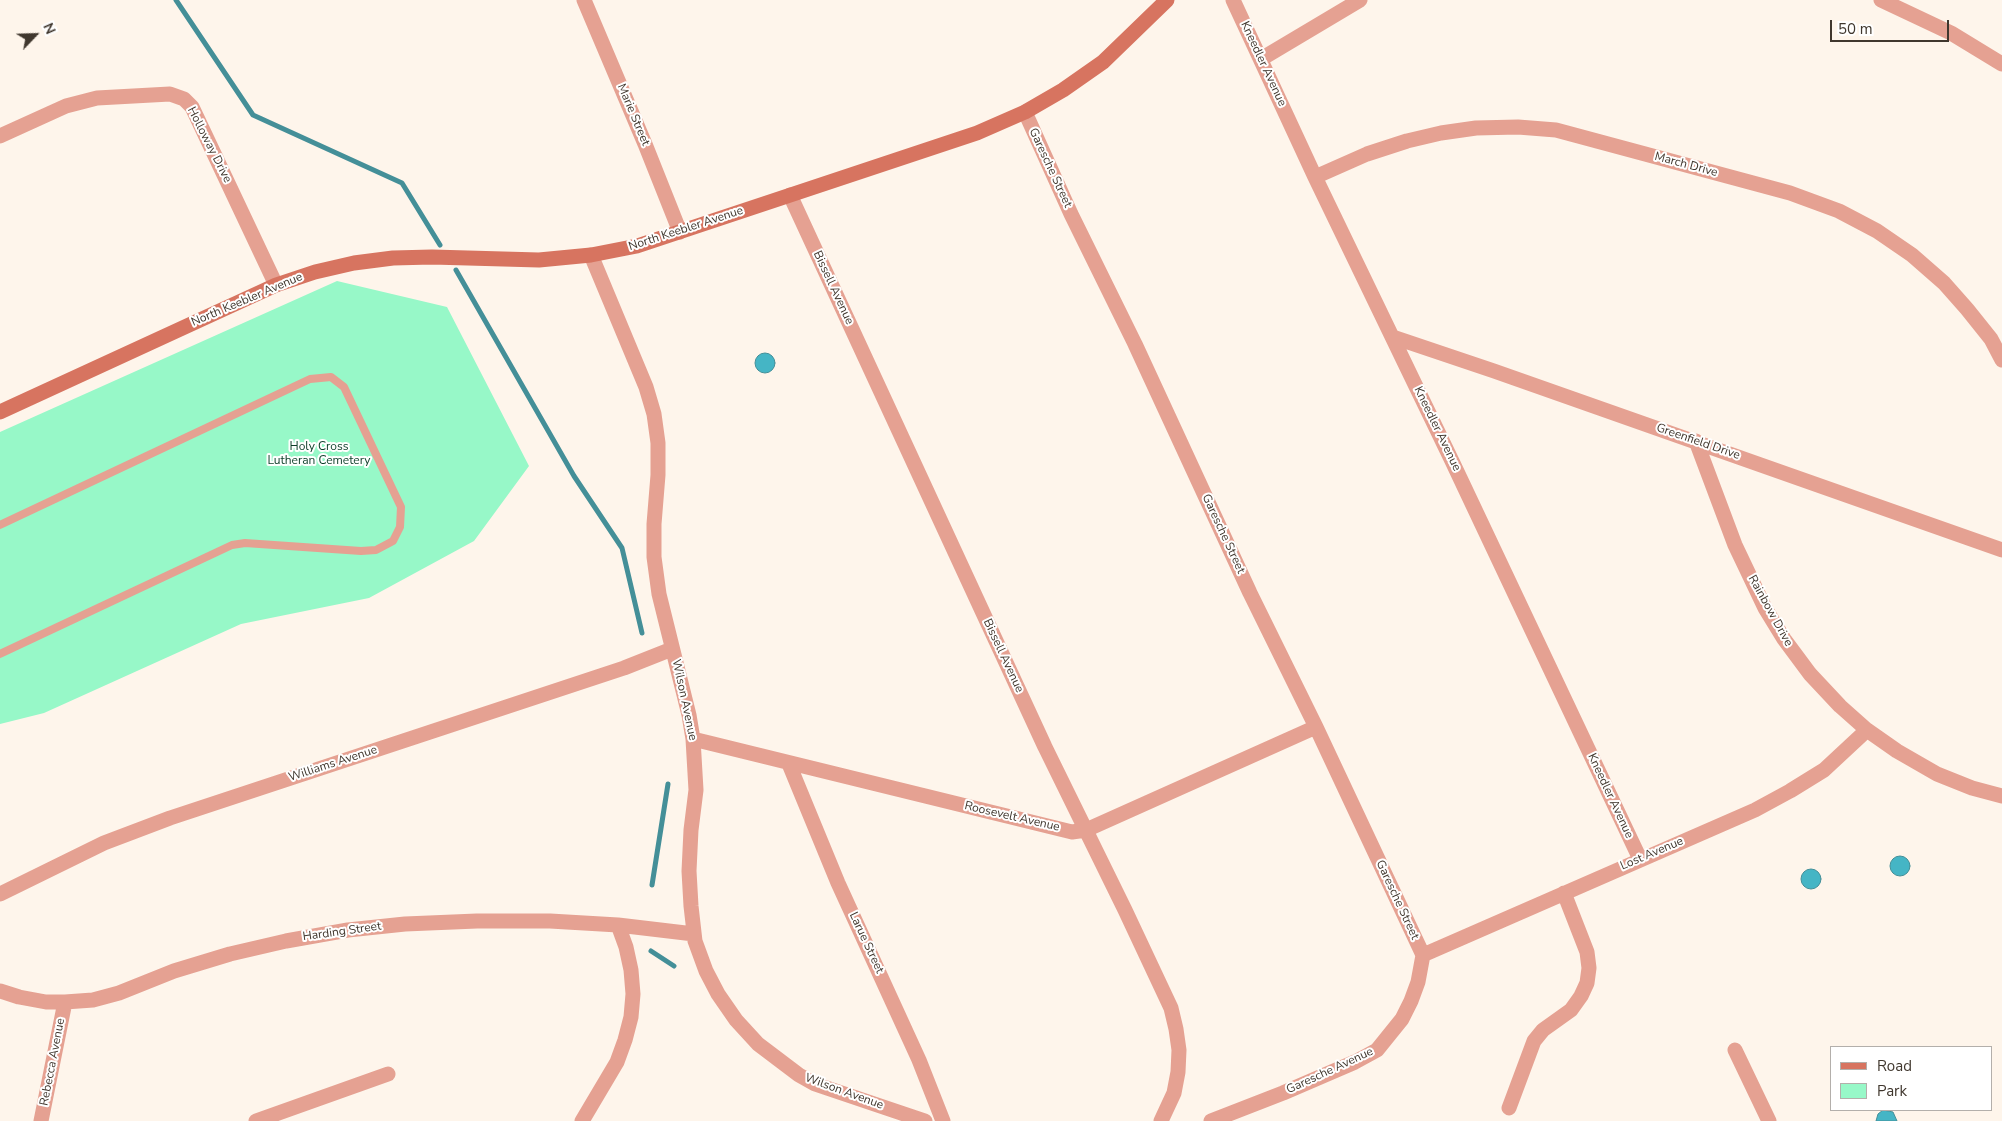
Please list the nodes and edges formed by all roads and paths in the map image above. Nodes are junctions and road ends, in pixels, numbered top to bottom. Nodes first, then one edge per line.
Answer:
1 (584, 0) edge
2 (1167, 0) edge
3 (1233, 0) edge
4 (1360, 0) edge
5 (1881, 0) edge
6 (1261, 58) junction
7 (2002, 64) edge
8 (1025, 112) junction
9 (0, 136) edge
10 (1314, 177) junction
11 (790, 195) junction
12 (680, 232) junction
13 (591, 255) junction
14 (276, 285) junction
15 (1393, 337) junction
16 (2002, 360) edge
17 (0, 412) edge
18 (1696, 441) junction
19 (0, 525) edge
20 (2002, 550) edge
21 (672, 649) junction
22 (0, 654) edge
23 (1316, 727) junction
24 (1867, 730) junction
25 (693, 739) junction
26 (789, 764) junction
27 (2002, 796) edge
28 (1086, 830) junction
29 (1640, 859) junction
30 (1564, 893) junction
31 (0, 894) edge
32 (618, 925) junction
33 (694, 934) junction
34 (1423, 955) junction
35 (0, 991) edge
36 (64, 1002) junction
37 (1736, 1050) dead end
38 (388, 1074) dead end
39 (1509, 1108) dead end
40 (41, 1121) edge
41 (256, 1121) edge
42 (582, 1121) edge
43 (925, 1121) edge
44 (943, 1121) edge
45 (1161, 1121) edge
46 (1210, 1121) edge
47 (1769, 1121) edge

1 - 12 street, Marie Street
2 - 8 street, North Keebler Avenue
3 - 6 street, Kneedler Avenue
4 - 6 street
5 - 7 street
6 - 10 street, Kneedler Avenue
8 - 11 street, North Keebler Avenue
8 - 23 street, Garesche Street
9 - 14 street, Holloway Drive
10 - 15 street, Kneedler Avenue
10 - 16 street, March Drive
11 - 12 street, North Keebler Avenue
11 - 28 street, Bissell Avenue
12 - 13 street, North Keebler Avenue
13 - 14 street, North Keebler Avenue
13 - 21 street, Wilson Avenue
14 - 17 street, North Keebler Avenue
15 - 18 street, Greenfield Drive
15 - 29 street, Kneedler Avenue
18 - 20 street, Greenfield Drive
18 - 24 street, Rainbow Drive
19 - 22 lane
21 - 25 street, Wilson Avenue
21 - 31 street, Williams Avenue
23 - 28 street, Roosevelt Avenue
23 - 34 street, Garesche Street
24 - 27 street, Rainbow Drive
24 - 29 street, Lost Avenue
25 - 26 street, Roosevelt Avenue
25 - 33 street, Wilson Avenue
26 - 28 street, Roosevelt Avenue
26 - 44 street, Larue Street
28 - 45 street, Bissell Avenue
29 - 30 street, Lost Avenue
30 - 34 street, Lost Avenue
30 - 39 street
32 - 33 street, Harding Street
32 - 36 street, Harding Street
32 - 42 street
33 - 43 street, Wilson Avenue
34 - 46 street, Garesche Avenue
35 - 36 street, Harding Street
36 - 40 street, Rebecca Avenue
37 - 47 street
38 - 41 street

